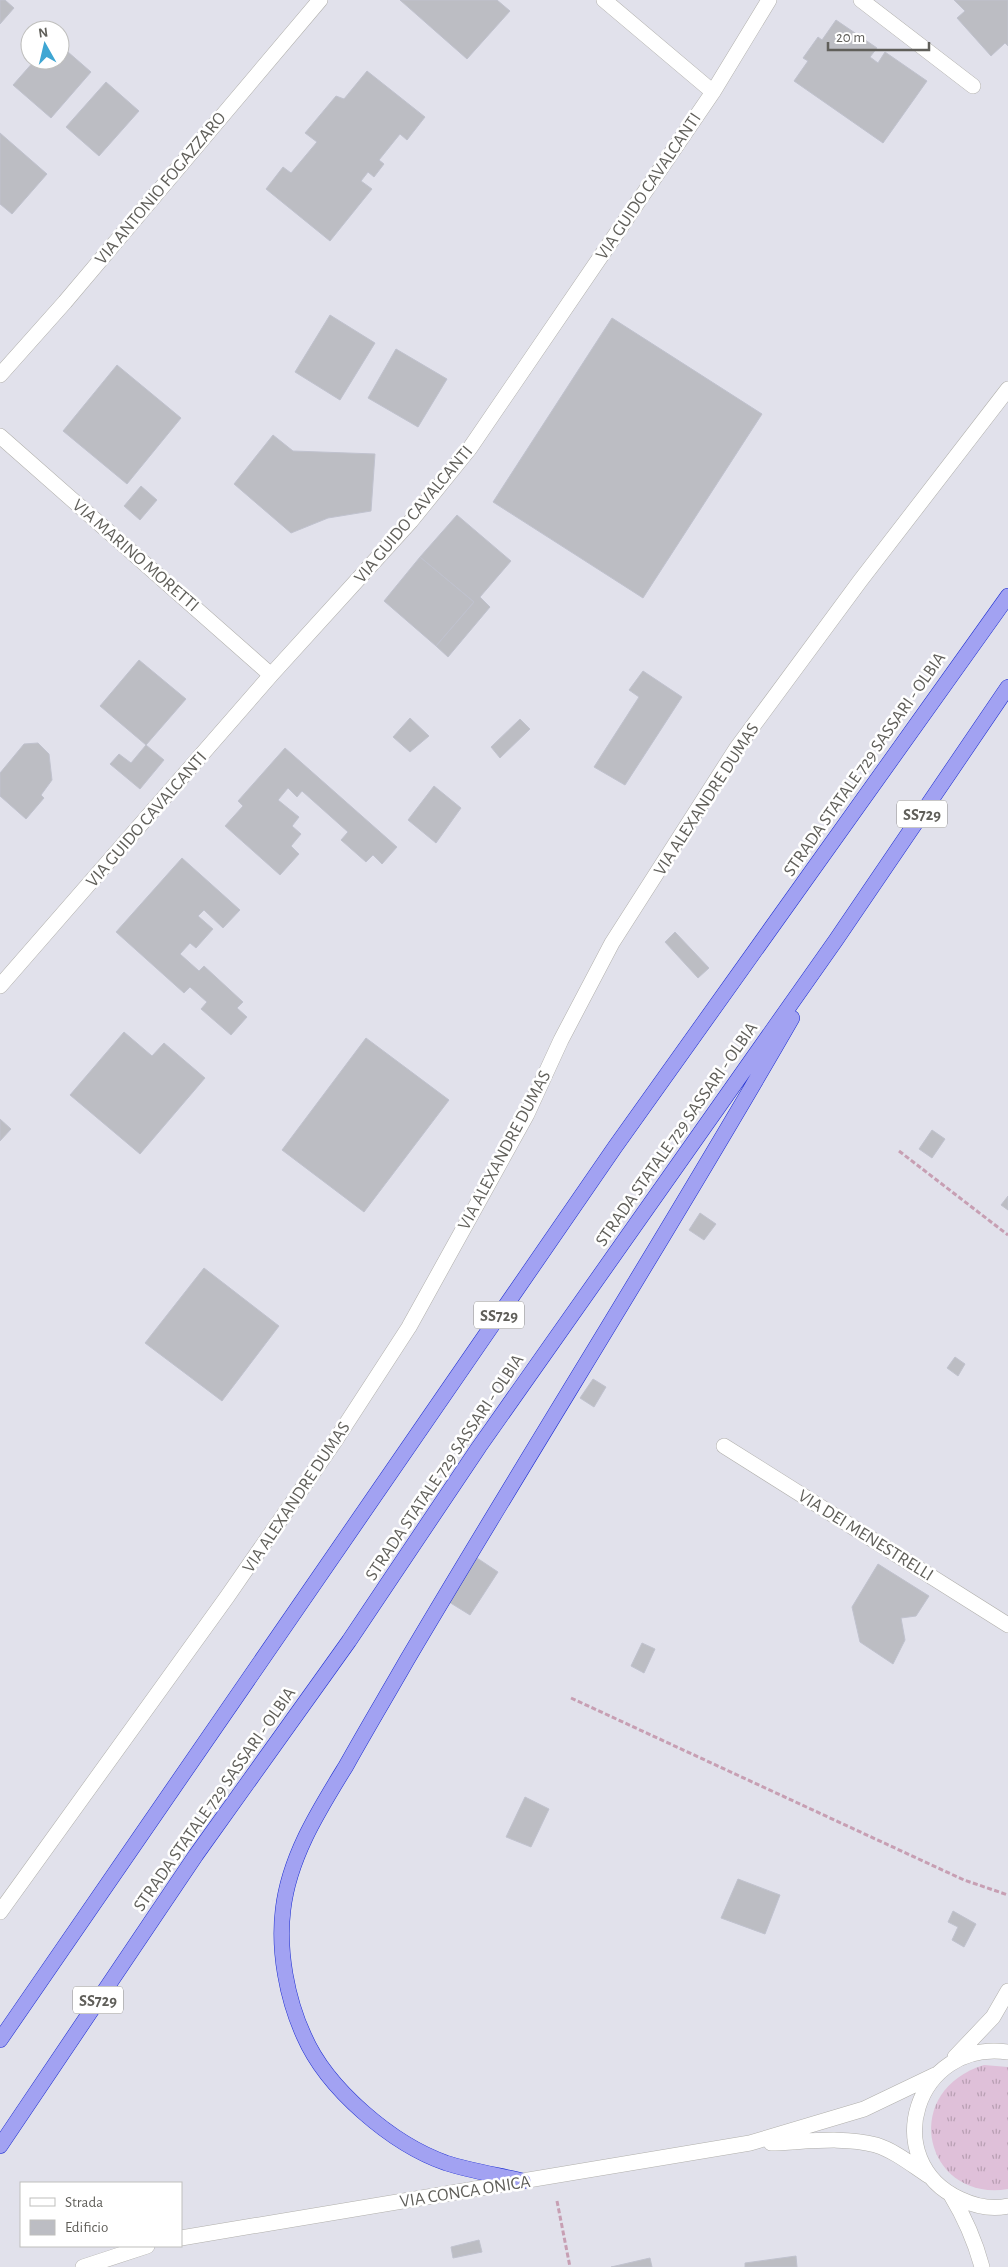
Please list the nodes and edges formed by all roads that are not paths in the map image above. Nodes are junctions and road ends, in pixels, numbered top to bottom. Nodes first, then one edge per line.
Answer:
1 (320, 0) edge
2 (604, 0) edge
3 (769, 0) edge
4 (860, 0) edge
5 (973, 86) dead end
6 (713, 92) junction
7 (0, 375) edge
8 (1008, 389) edge
9 (0, 436) edge
10 (1008, 596) edge
11 (271, 675) junction
12 (1008, 688) edge
13 (836, 940) junction
14 (0, 986) edge
15 (724, 1446) dead end
16 (1008, 1625) edge
17 (0, 1912) edge
18 (1008, 1991) edge
19 (0, 2040) edge
20 (1008, 2052) edge
21 (940, 2071) junction
22 (750, 2143) junction
23 (0, 2146) edge
24 (932, 2178) junction
25 (523, 2181) junction
26 (950, 2195) junction
27 (1008, 2206) edge
28 (182, 2238) edge
29 (144, 2247) edge
30 (84, 2267) edge
31 (982, 2267) edge

1 - 7 street, VIA ANTONIO FOGAZZARO
2 - 6 street
3 - 6 street, VIA GUIDO CAVALCANTI
4 - 5 street
6 - 11 street, VIA GUIDO CAVALCANTI
8 - 17 street, VIA ALEXANDRE DUMAS
9 - 11 street, VIA MARINO MORETTI
10 - 19 highway, STRADA STATALE 729 SASSARI - OLBIA / SS729
11 - 14 street, VIA GUIDO CAVALCANTI
12 - 13 highway, STRADA STATALE 729 SASSARI - OLBIA / SS729
13 - 23 highway, STRADA STATALE 729 SASSARI - OLBIA / SS729
13 - 25 highway
15 - 16 street, VIA DEI MENESTRELLI
18 - 21 street
20 - 21 street, VIA CONCA ONICA
21 - 22 street, VIA CONCA ONICA
21 - 24 street
22 - 24 street, VIA CONCA ONICA
22 - 25 street, VIA CONCA ONICA
24 - 26 street
25 - 28 street, VIA CONCA ONICA
26 - 27 street
26 - 31 street
29 - 30 street

